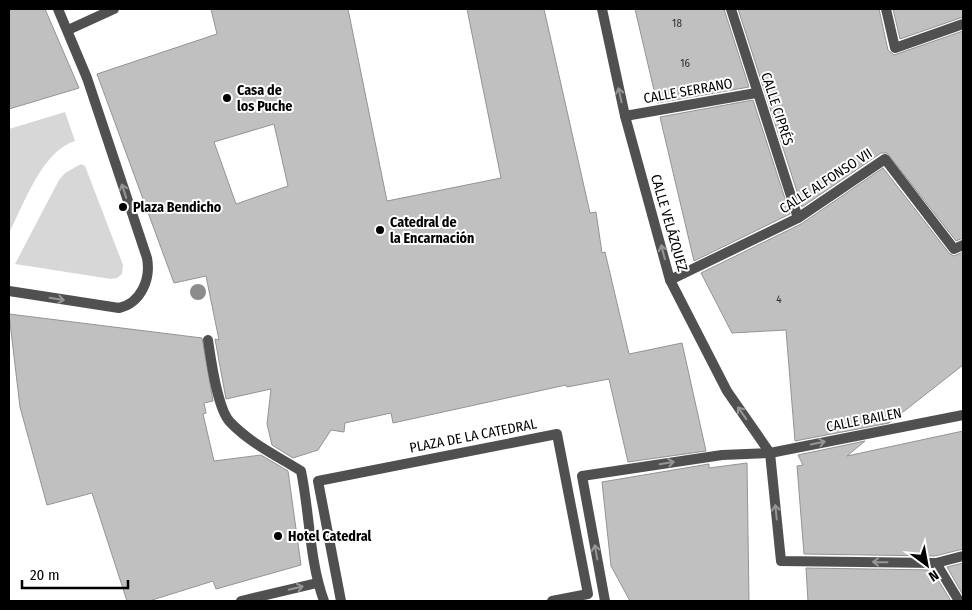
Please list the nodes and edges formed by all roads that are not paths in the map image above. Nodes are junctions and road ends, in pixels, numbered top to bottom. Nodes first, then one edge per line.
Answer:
1 (58, 9) edge
2 (114, 9) edge
3 (602, 9) edge
4 (731, 9) edge
5 (886, 9) edge
6 (963, 24) edge
7 (68, 30) junction
8 (756, 93) junction
9 (625, 116) junction
10 (798, 218) junction
11 (963, 245) edge
12 (670, 280) junction
13 (9, 291) edge
14 (208, 340) dead end
15 (963, 415) edge
16 (770, 453) junction
17 (963, 556) edge
18 (936, 563) junction
19 (317, 583) junction
20 (605, 600) edge
21 (241, 601) edge
22 (324, 601) edge
23 (341, 601) edge
24 (552, 601) edge
25 (959, 601) edge

1 - 7 street
2 - 7 street
9 -> 3 street, CALLE VELÁZQUEZ
4 - 8 street, CALLE CIPRÉS
5 - 6 street
13 -> 7 street
8 - 9 street, CALLE SERRANO
8 - 10 street, CALLE CIPRÉS
12 -> 9 street, CALLE VELÁZQUEZ
10 - 11 street, CALLE ALFONSO VII
10 - 12 street, CALLE ALFONSO VII
16 -> 12 street, CALLE VELÁZQUEZ
14 - 19 street
16 -> 15 street, CALLE BAILEN
18 -> 16 street
20 -> 16 street
17 - 18 street
18 - 25 street
21 -> 19 street
19 - 22 street
23 - 24 street, PLAZA DE LA CATEDRAL

